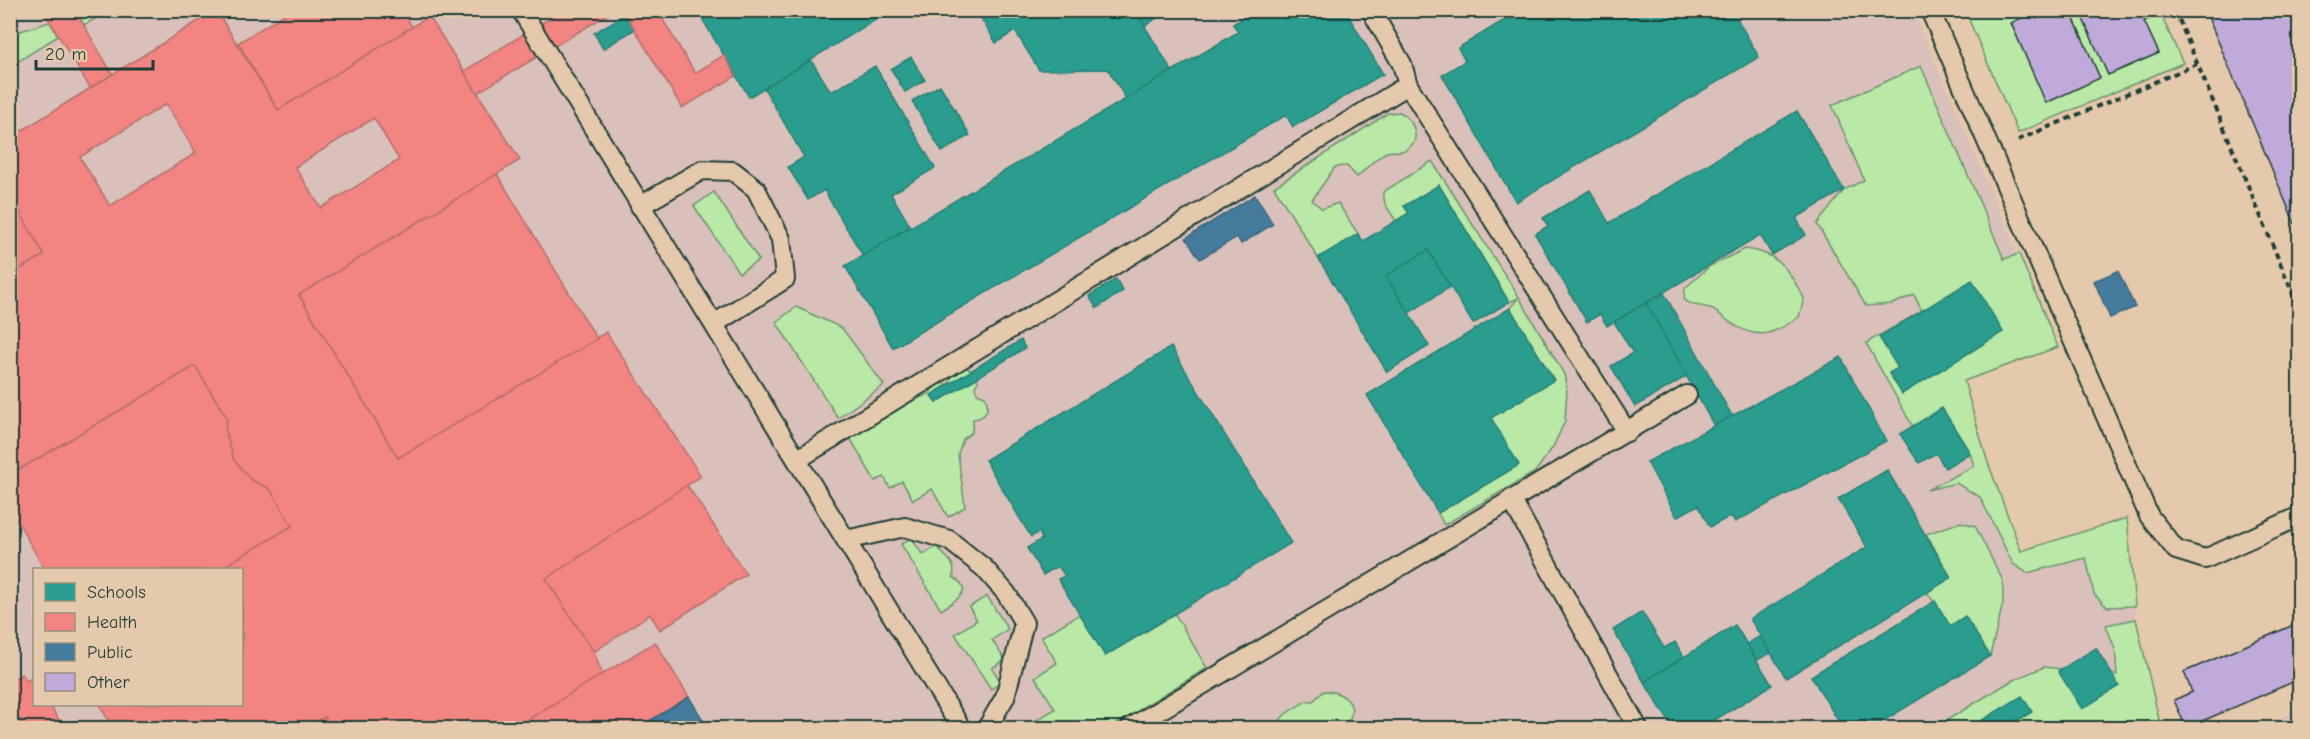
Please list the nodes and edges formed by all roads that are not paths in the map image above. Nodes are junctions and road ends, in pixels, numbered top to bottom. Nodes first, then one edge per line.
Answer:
1 (521, 10) edge
2 (1371, 10) edge
3 (1930, 10) edge
4 (1408, 85) junction
5 (640, 206) junction
6 (714, 324) junction
7 (1687, 395) dead end
8 (1628, 432) junction
9 (798, 459) junction
10 (1511, 499) junction
11 (2300, 516) edge
12 (846, 540) junction
13 (961, 729) edge
14 (987, 729) edge
15 (1130, 729) edge
16 (1638, 729) edge

1 - 5 lane
2 - 4 lane
3 - 11 lane
4 - 8 lane
4 - 9 lane
5 - 6 lane
5 - 6 lane
6 - 9 lane
7 - 8 lane
8 - 10 lane
9 - 12 lane
10 - 15 lane
10 - 16 lane
12 - 13 lane
12 - 14 lane

